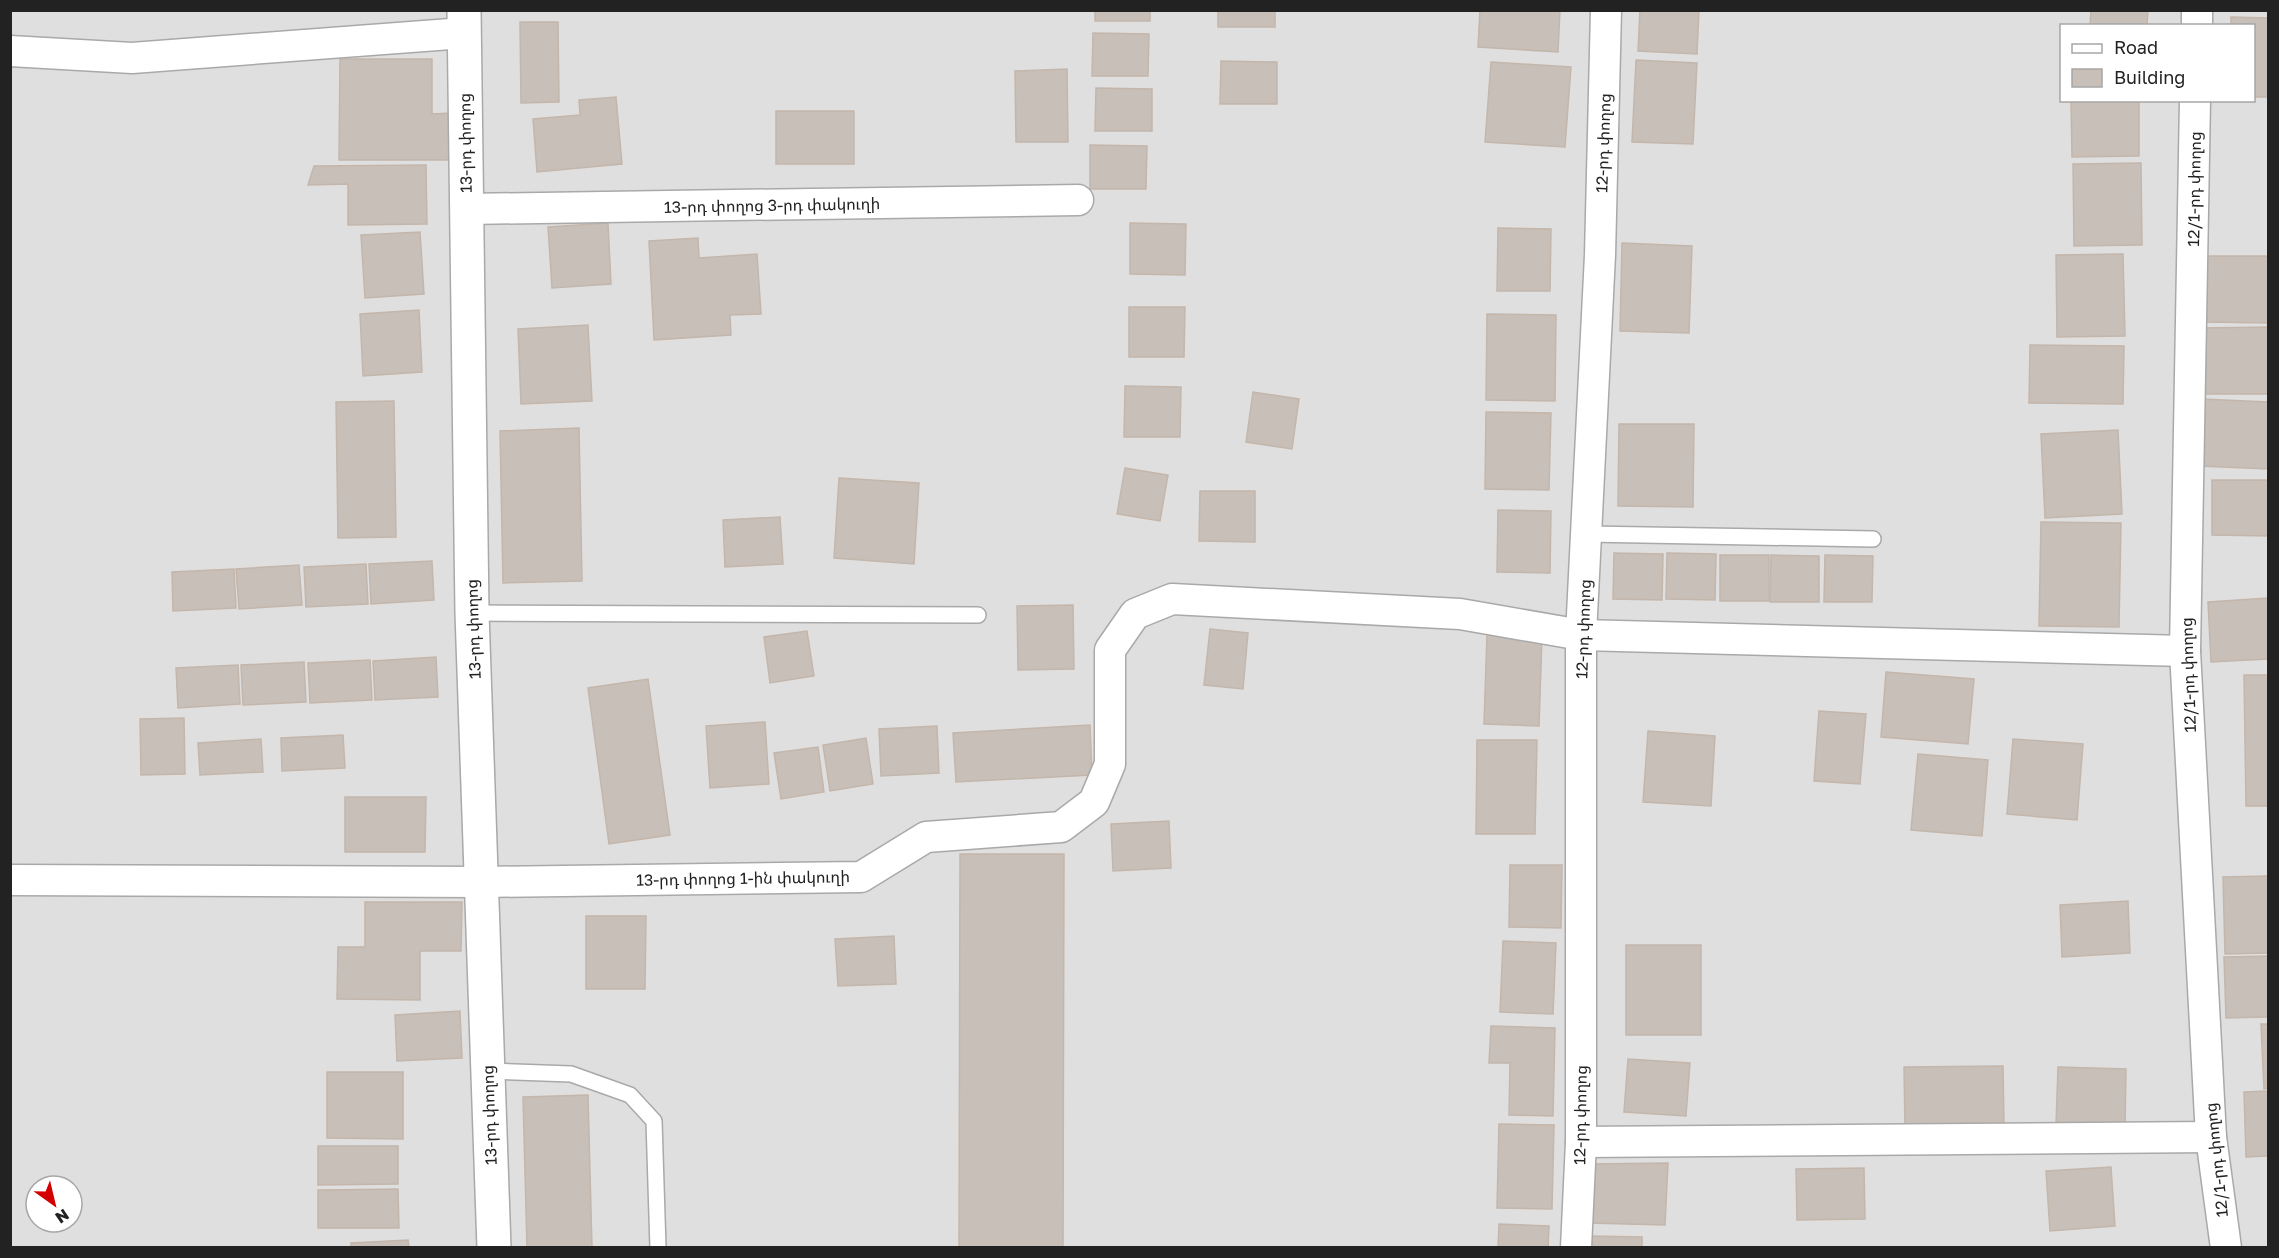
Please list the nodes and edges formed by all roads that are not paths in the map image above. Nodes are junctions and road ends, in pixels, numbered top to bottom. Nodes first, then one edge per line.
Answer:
1 (1606, 10) edge
2 (464, 22) edge
3 (10, 51) edge
4 (2195, 102) edge
5 (1078, 200) dead end
6 (466, 209) junction
7 (1587, 534) junction
8 (1873, 539) dead end
9 (472, 613) junction
10 (978, 615) dead end
11 (1581, 635) junction
12 (2185, 651) junction
13 (10, 880) edge
14 (481, 882) junction
15 (488, 1071) junction
16 (2211, 1137) junction
17 (1581, 1142) junction
18 (494, 1248) edge
19 (658, 1248) edge
20 (1576, 1248) edge
21 (2226, 1248) edge

1 - 7 street, 12-րդ փողոց
2 - 3 street
2 - 6 street, 13-րդ փողոց
4 - 12 street, 12/1-րդ փողոց
5 - 6 street, 13-րդ փողոց 3-րդ փակուղի
6 - 9 street, 13-րդ փողոց
7 - 8 lane
7 - 11 street, 12-րդ փողոց
9 - 10 lane
9 - 14 street, 13-րդ փողոց
11 - 12 street
11 - 14 street, 13-րդ փողոց 1-ին փակուղի
11 - 17 street, 12-րդ փողոց
12 - 16 street, 12/1-րդ փողոց
13 - 14 street, 13-րդ փողոց 1-ին փակուղի
14 - 15 street, 13-րդ փողոց
15 - 18 street, 13-րդ փողոց
15 - 19 lane
16 - 17 street
16 - 21 street, 12/1-րդ փողոց
17 - 20 street, 12-րդ փողոց

